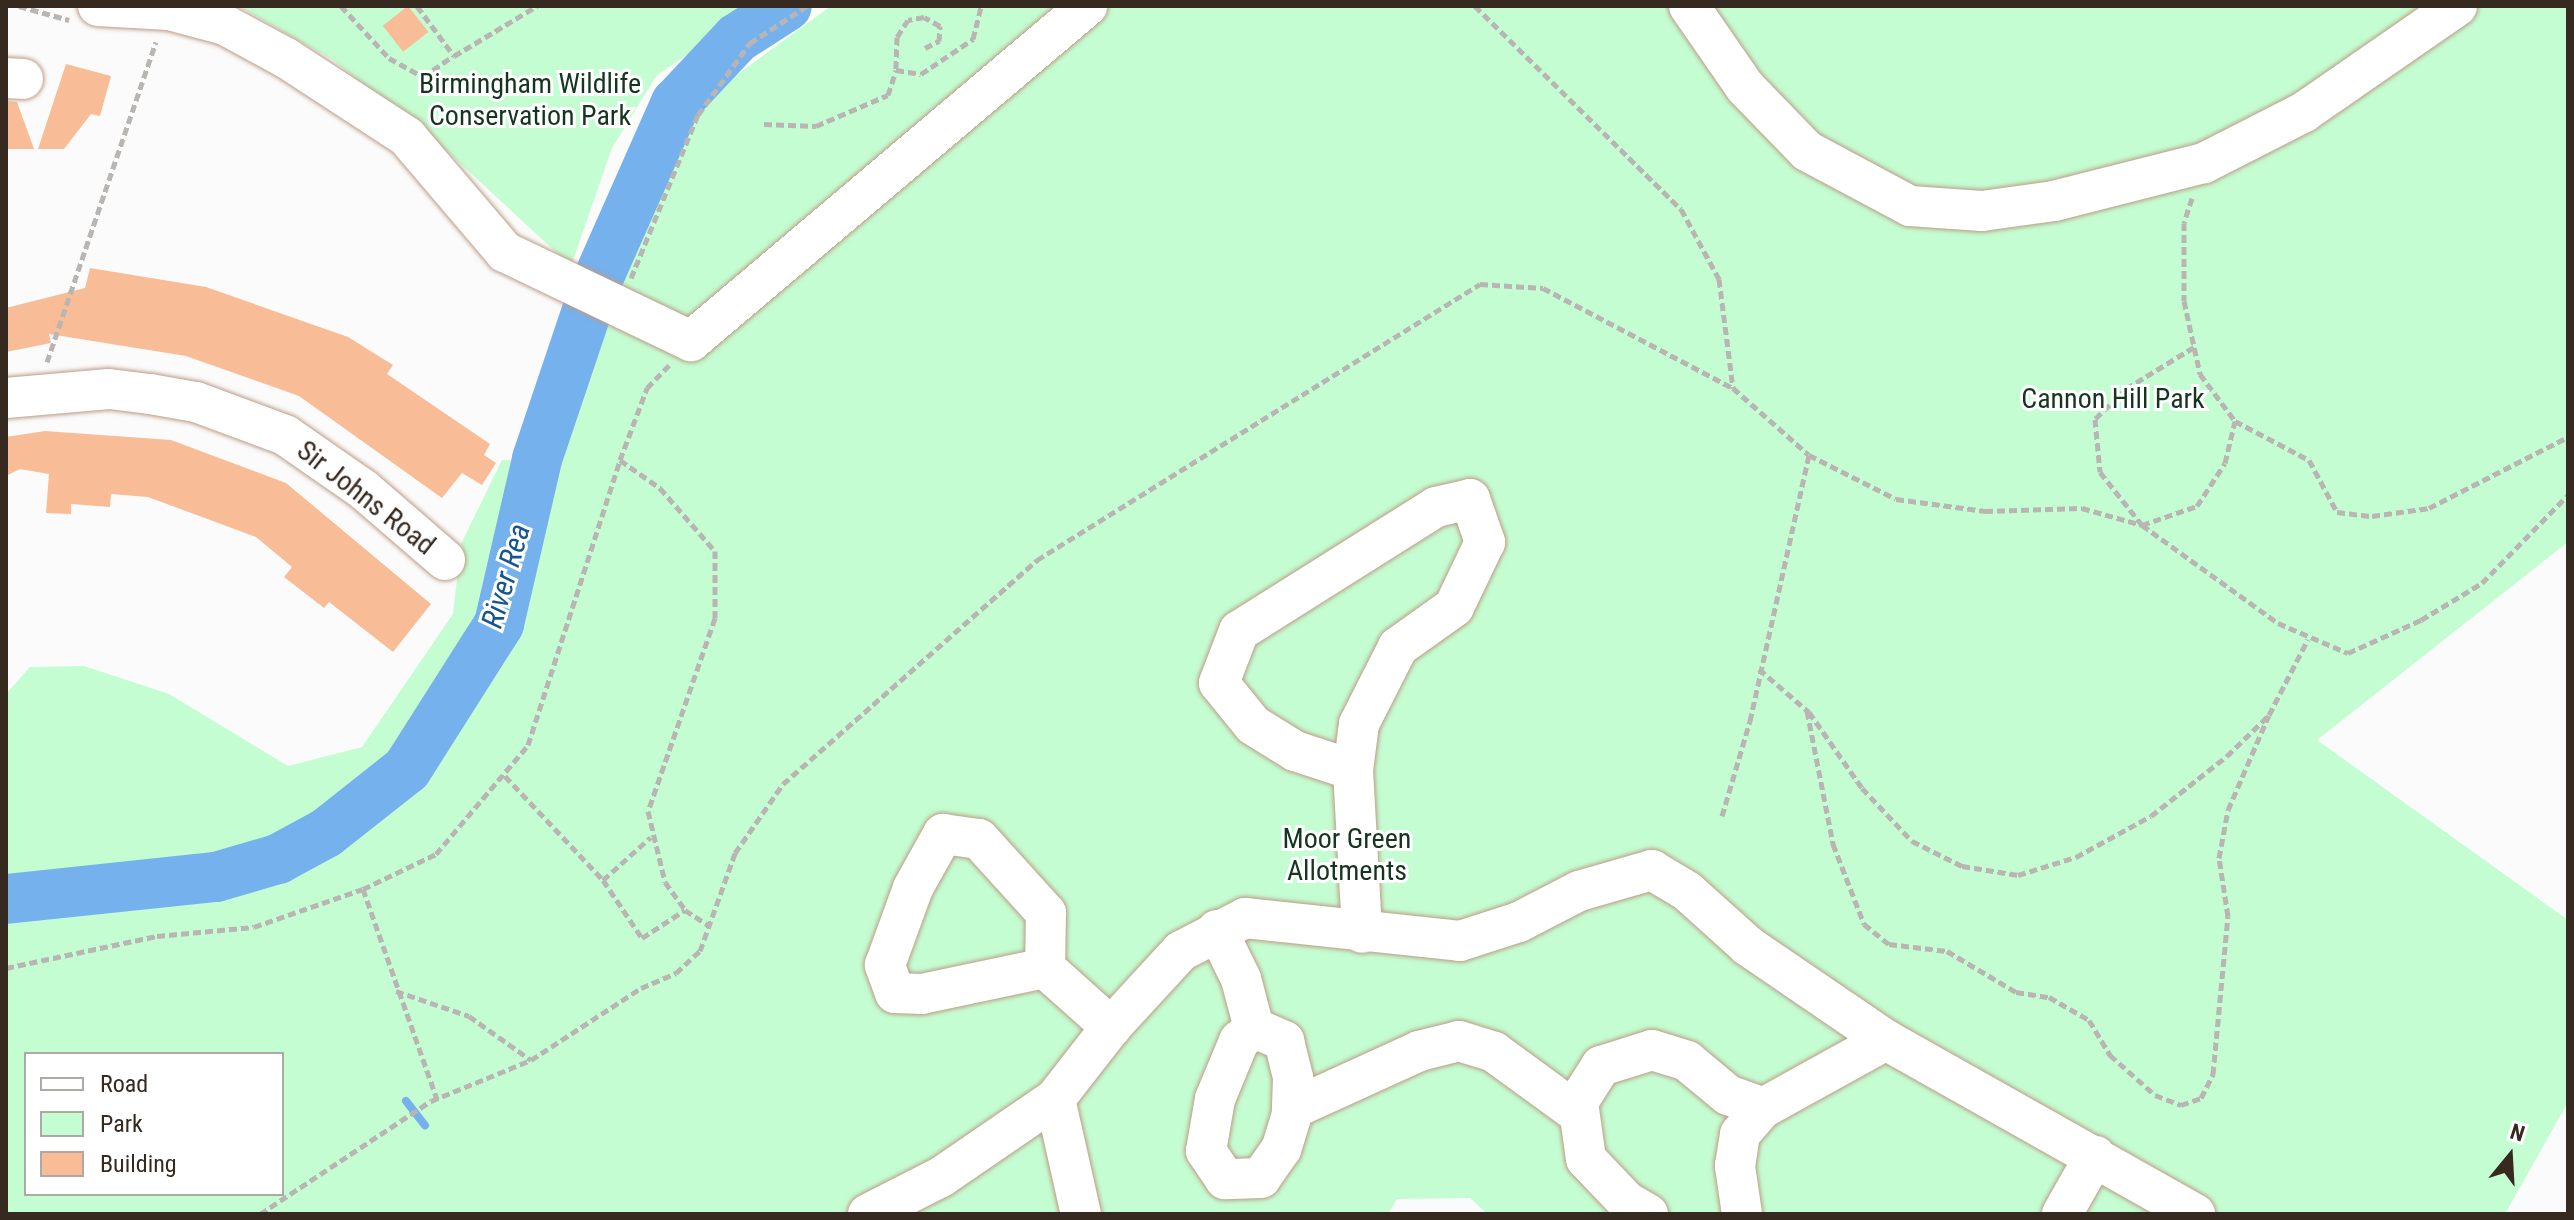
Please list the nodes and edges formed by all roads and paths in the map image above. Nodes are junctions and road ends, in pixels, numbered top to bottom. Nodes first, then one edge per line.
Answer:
1 (98, 6) edge
2 (341, 6) edge
3 (417, 6) edge
4 (537, 6) edge
5 (807, 6) edge
6 (981, 6) edge
7 (1087, 6) edge
8 (1475, 6) edge
9 (1689, 6) edge
10 (2457, 6) edge
11 (925, 48) dead end
12 (154, 51) dead end
13 (454, 56) junction
14 (896, 70) junction
15 (764, 124) dead end
16 (2204, 163) junction
17 (616, 307) junction
18 (691, 341) junction
19 (2194, 347) junction
20 (1733, 388) junction
21 (21, 395) edge
22 (2235, 421) junction
23 (2568, 437) edge
24 (1809, 455) junction
25 (620, 460) junction
26 (2568, 495) edge
27 (2142, 525) junction
28 (445, 560) dead end
29 (2308, 639) junction
30 (1759, 669) junction
31 (1807, 711) dead end
32 (2269, 715) junction
33 (1353, 770) junction
34 (505, 776) junction
35 (1722, 816) dead end
36 (651, 837) junction
37 (603, 880) junction
38 (363, 889) junction
39 (685, 910) junction
40 (710, 926) junction
41 (1217, 930) junction
42 (1362, 933) junction
43 (6, 968) edge
44 (1045, 968) junction
45 (395, 991) junction
46 (1111, 1027) junction
47 (1254, 1028) junction
48 (1886, 1040) junction
49 (531, 1060) junction
50 (1055, 1099) junction
51 (434, 1100) junction
52 (1763, 1108) junction
53 (1292, 1109) junction
54 (1579, 1114) junction
55 (2095, 1156) junction
56 (260, 1214) edge
57 (868, 1214) edge
58 (1081, 1214) edge
59 (1648, 1214) edge
60 (1742, 1214) edge
61 (2062, 1214) edge
62 (2195, 1214) edge

1 - 17 street
2 - 13 path
3 - 13 path
4 - 13 path
5 - 17 path
6 - 14 path
7 - 18 street
8 - 20 path
9 - 16 street
10 - 16 street
11 - 14 path
12 - 21 path
14 - 15 path
16 - 19 path
17 - 18 street
18 - 25 path
19 - 22 path
19 - 27 path
20 - 24 path
20 - 40 path
21 - 28 street, Sir Johns Road
22 - 23 path
22 - 27 path
24 - 27 path
24 - 30 path
25 - 34 path
25 - 36 path
26 - 29 path
27 - 29 path
29 - 32 path
30 - 32 path
30 - 35 path
31 - 32 path
33 - 33 street
33 - 42 street
34 - 37 path
34 - 38 path
36 - 37 path
36 - 39 path
37 - 39 path
38 - 43 path
38 - 45 path
39 - 40 path
40 - 49 path
41 - 42 street
41 - 46 street
41 - 47 street
42 - 48 street
44 - 44 street
44 - 46 street
45 - 49 path
45 - 51 path
46 - 50 street
47 - 53 street
47 - 53 street
48 - 52 street
48 - 55 street
49 - 51 path
50 - 57 street
50 - 58 street
51 - 56 path
52 - 54 street
52 - 60 street
53 - 54 street
54 - 59 street
55 - 61 street
55 - 62 street

